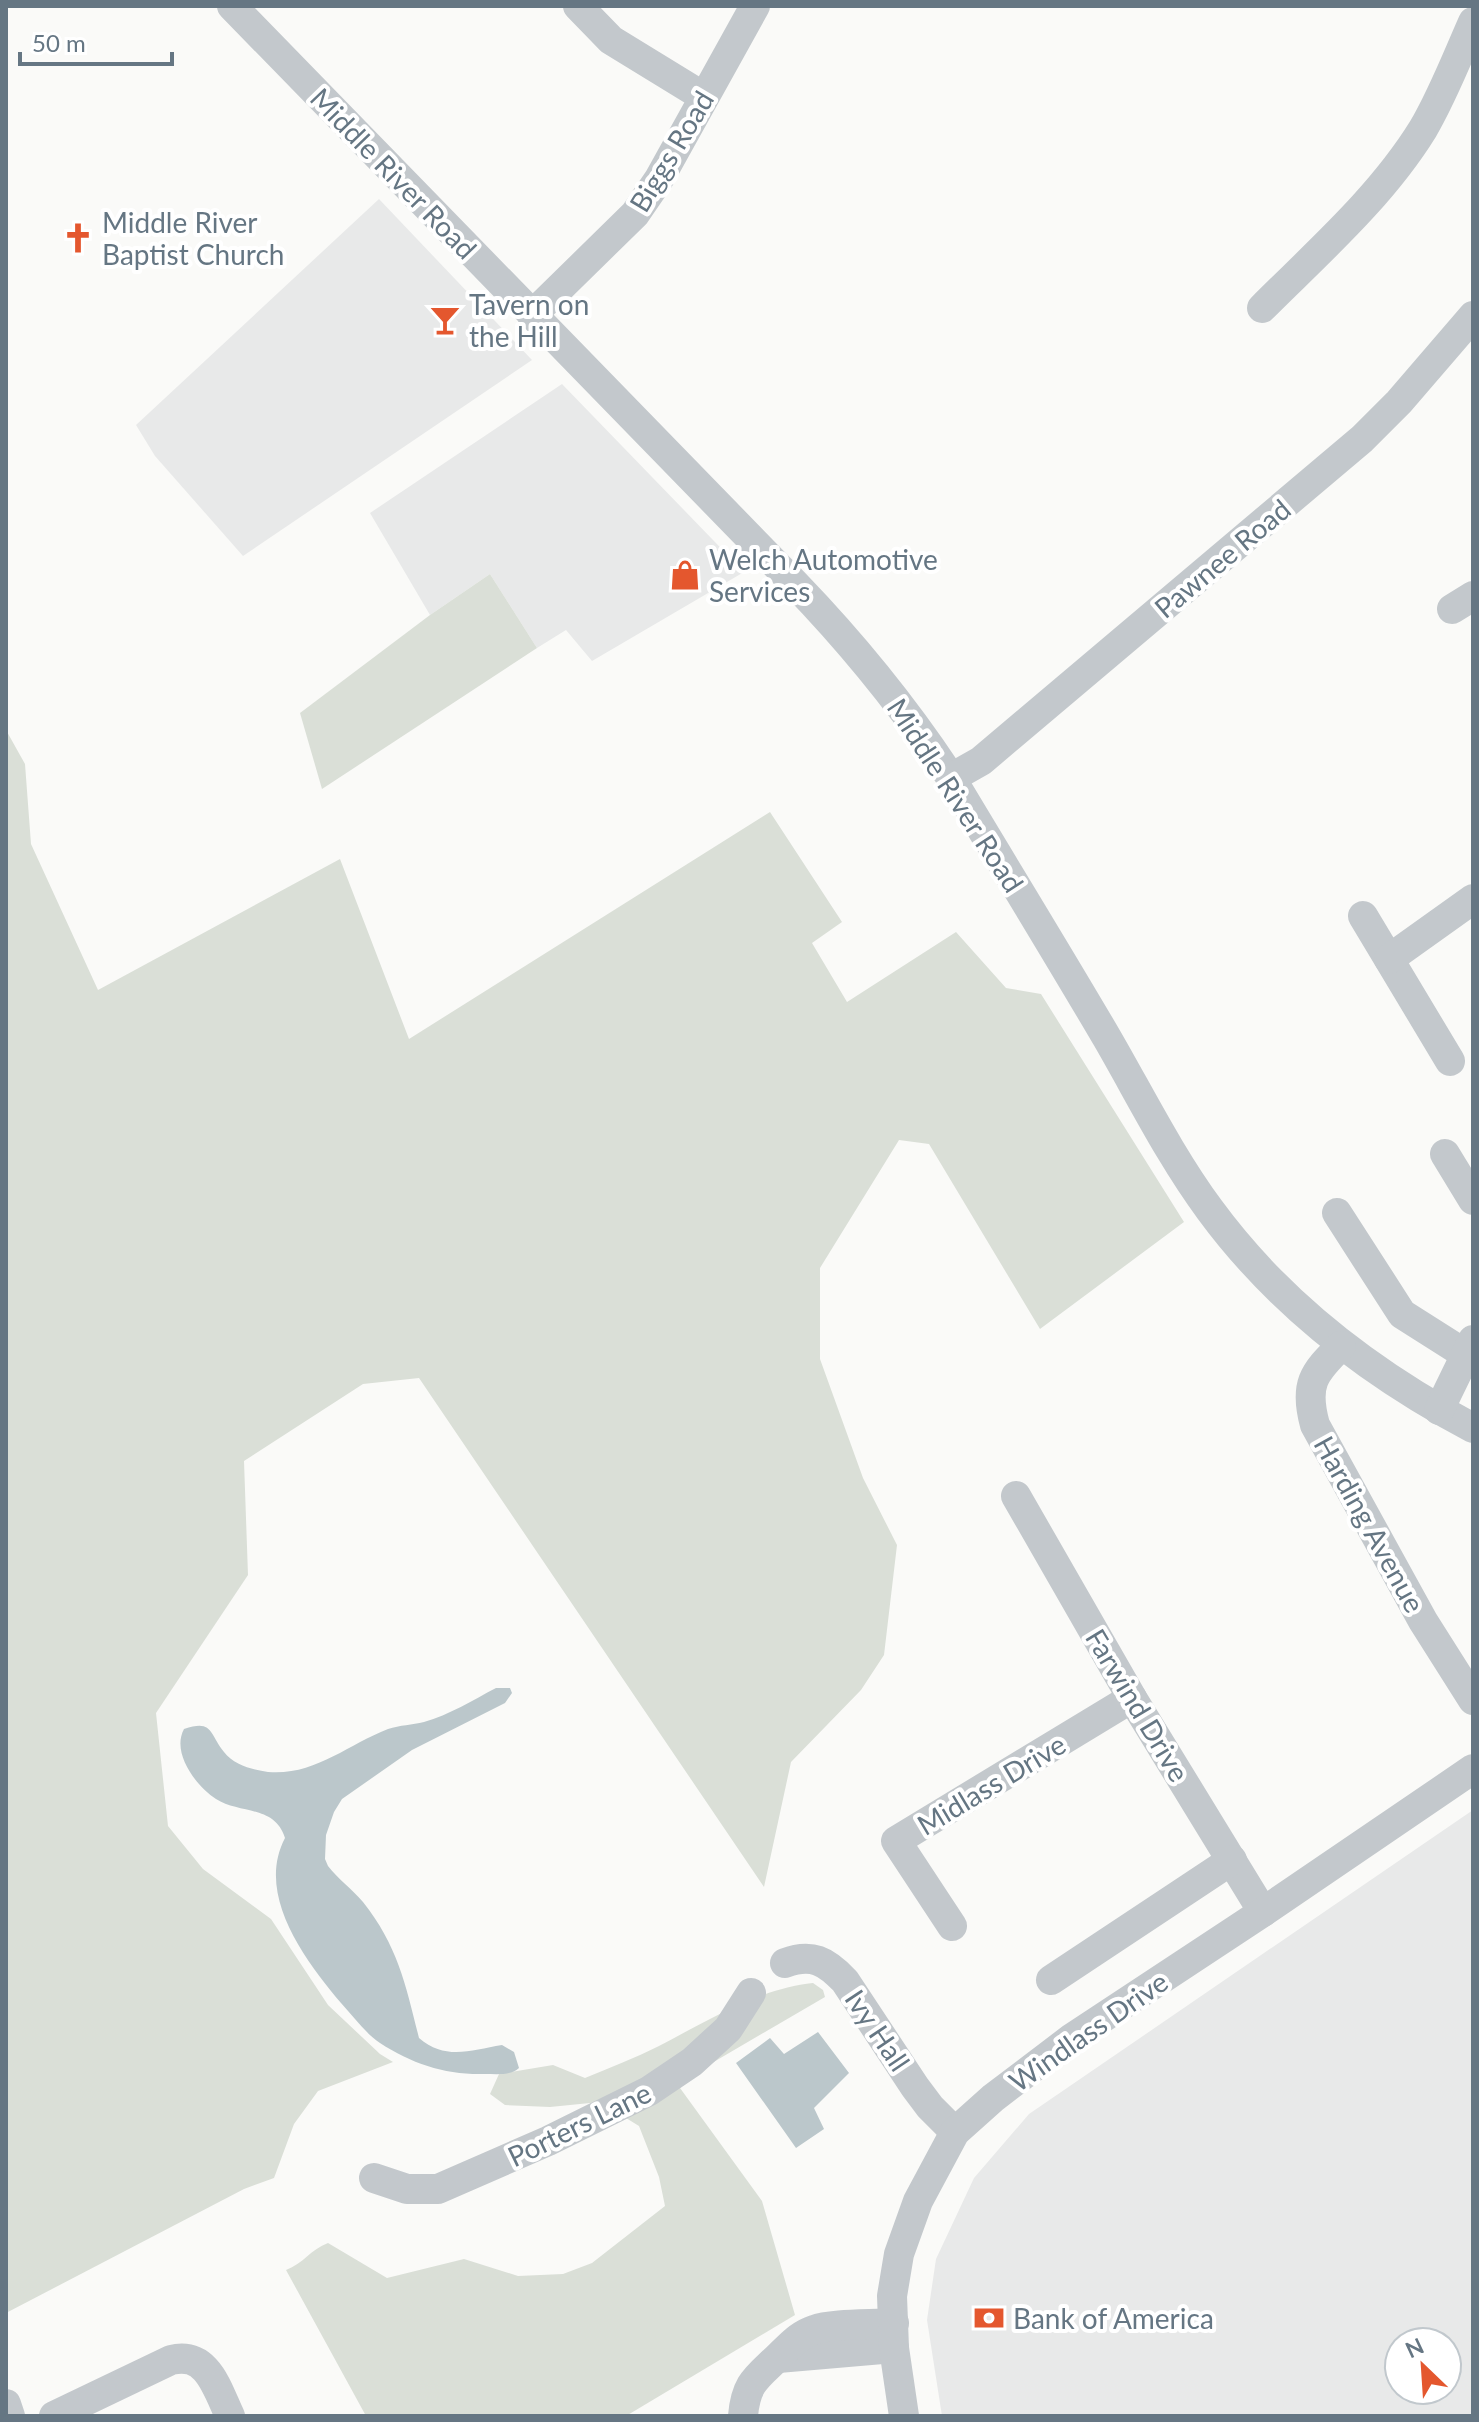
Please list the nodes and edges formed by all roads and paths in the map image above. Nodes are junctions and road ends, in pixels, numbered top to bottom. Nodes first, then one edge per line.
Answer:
1 (232, 6) edge
2 (578, 6) edge
3 (755, 6) edge
4 (1473, 22) edge
5 (704, 97) junction
6 (1262, 308) dead end
7 (532, 315) junction
8 (1473, 316) edge
9 (951, 778) junction
10 (1473, 899) edge
11 (1363, 916) dead end
12 (1389, 959) junction
13 (1450, 1061) dead end
14 (1445, 1154) dead end
15 (1473, 1200) edge
16 (1337, 1213) dead end
17 (1341, 1346) junction
18 (1471, 1351) edge
19 (1439, 1410) junction
20 (1473, 1428) edge
21 (1016, 1496) dead end
22 (1132, 1698) junction
23 (1473, 1700) edge
24 (1473, 1769) edge
25 (1232, 1860) junction
26 (1263, 1912) junction
27 (952, 1926) dead end
28 (785, 1963) dead end
29 (1051, 1980) dead end
30 (751, 1993) dead end
31 (955, 2132) junction
32 (374, 2178) dead end
33 (894, 2336) junction
34 (6, 2404) edge
35 (10, 2416) edge
36 (54, 2416) edge
37 (230, 2416) edge
38 (743, 2416) edge
39 (904, 2416) edge

1 - 7 street, Middle River Road
2 - 5 street
3 - 5 street, Biggs Road
4 - 6 street
5 - 7 street, Biggs Road
7 - 9 street, Middle River Road
8 - 9 street, Pawnee Road
9 - 17 street, Middle River Road
10 - 12 street
11 - 12 street
12 - 13 street
14 - 15 street
16 - 18 street
17 - 19 street, Middle River Road
17 - 23 street, Harding Avenue
18 - 19 street
19 - 20 street, Middle River Road
21 - 22 street, Farwind Drive
22 - 25 street, Farwind Drive
22 - 27 street, Midlass Drive
24 - 26 street, Windlass Drive
25 - 26 street, Farwind Drive
25 - 29 street
26 - 31 street, Windlass Drive
28 - 31 street, Ivy Hall
30 - 32 street, Porters Lane
31 - 33 street, Windlass Drive
33 - 38 street
33 - 39 street, Windlass Drive
34 - 35 street
36 - 37 street

